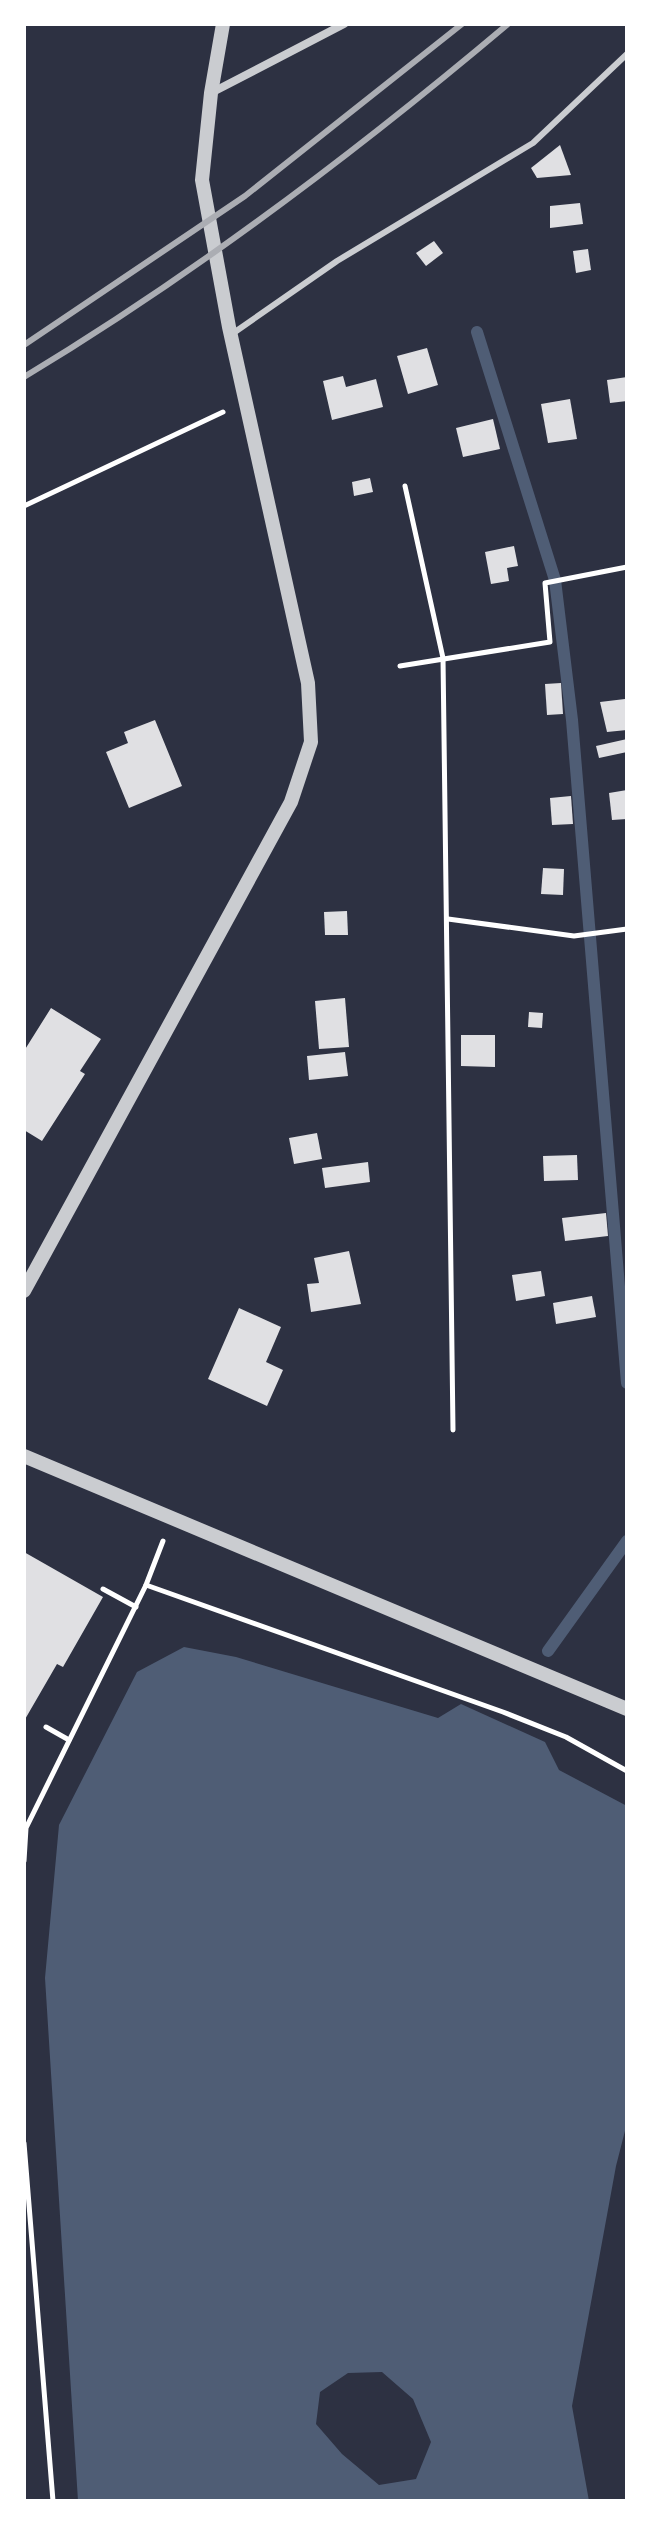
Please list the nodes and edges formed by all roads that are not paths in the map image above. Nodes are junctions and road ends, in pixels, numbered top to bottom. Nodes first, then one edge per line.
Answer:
1 (223, 24) edge
2 (344, 24) edge
3 (627, 54) edge
4 (211, 93) junction
5 (231, 330) junction
6 (24, 1291) edge
7 (24, 1456) edge
8 (627, 1709) edge

1 - 4 street
2 - 4 street
3 - 5 lane
4 - 5 street
5 - 6 street
7 - 8 street

